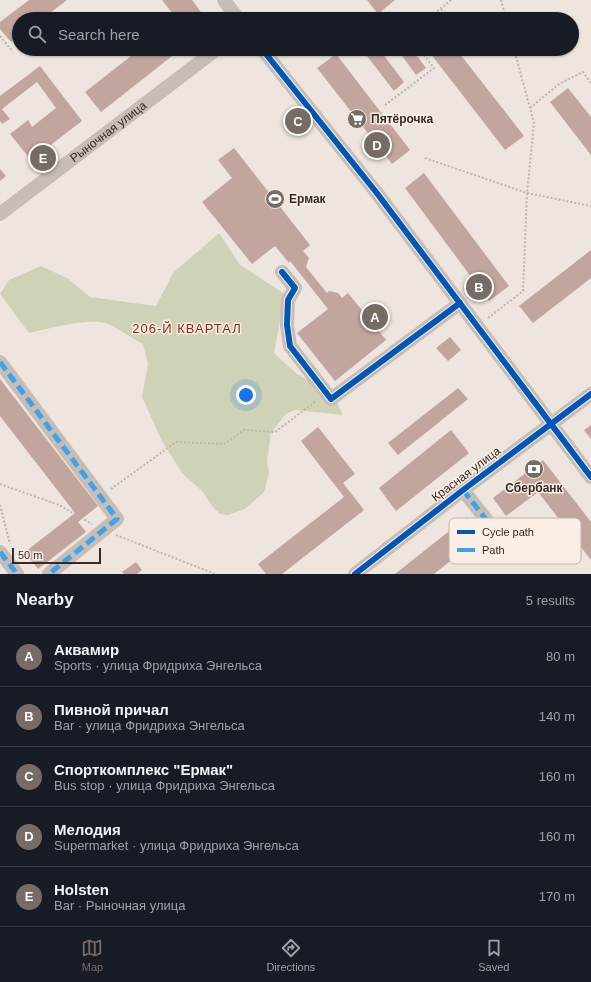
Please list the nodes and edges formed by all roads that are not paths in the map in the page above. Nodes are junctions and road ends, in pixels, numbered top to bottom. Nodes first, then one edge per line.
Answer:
1 (224, 0) edge
2 (233, 12) edge
3 (208, 56) edge
4 (268, 56) edge
5 (0, 214) edge
6 (282, 272) dead end
7 (460, 303) junction
8 (0, 362) edge
9 (591, 394) edge
10 (551, 424) junction
11 (591, 477) edge
12 (463, 490) junction
13 (484, 518) edge
14 (6, 552) edge
15 (17, 574) edge
16 (49, 574) edge
17 (355, 574) edge

1 - 2 street
3 - 5 street, Рыночная улица
4 - 7 street
6 - 7 street
7 - 10 street
8 - 16 street
9 - 10 street, Красная улица
10 - 11 street
10 - 12 street, Красная улица
12 - 13 street
12 - 17 street, Красная улица
14 - 15 street

